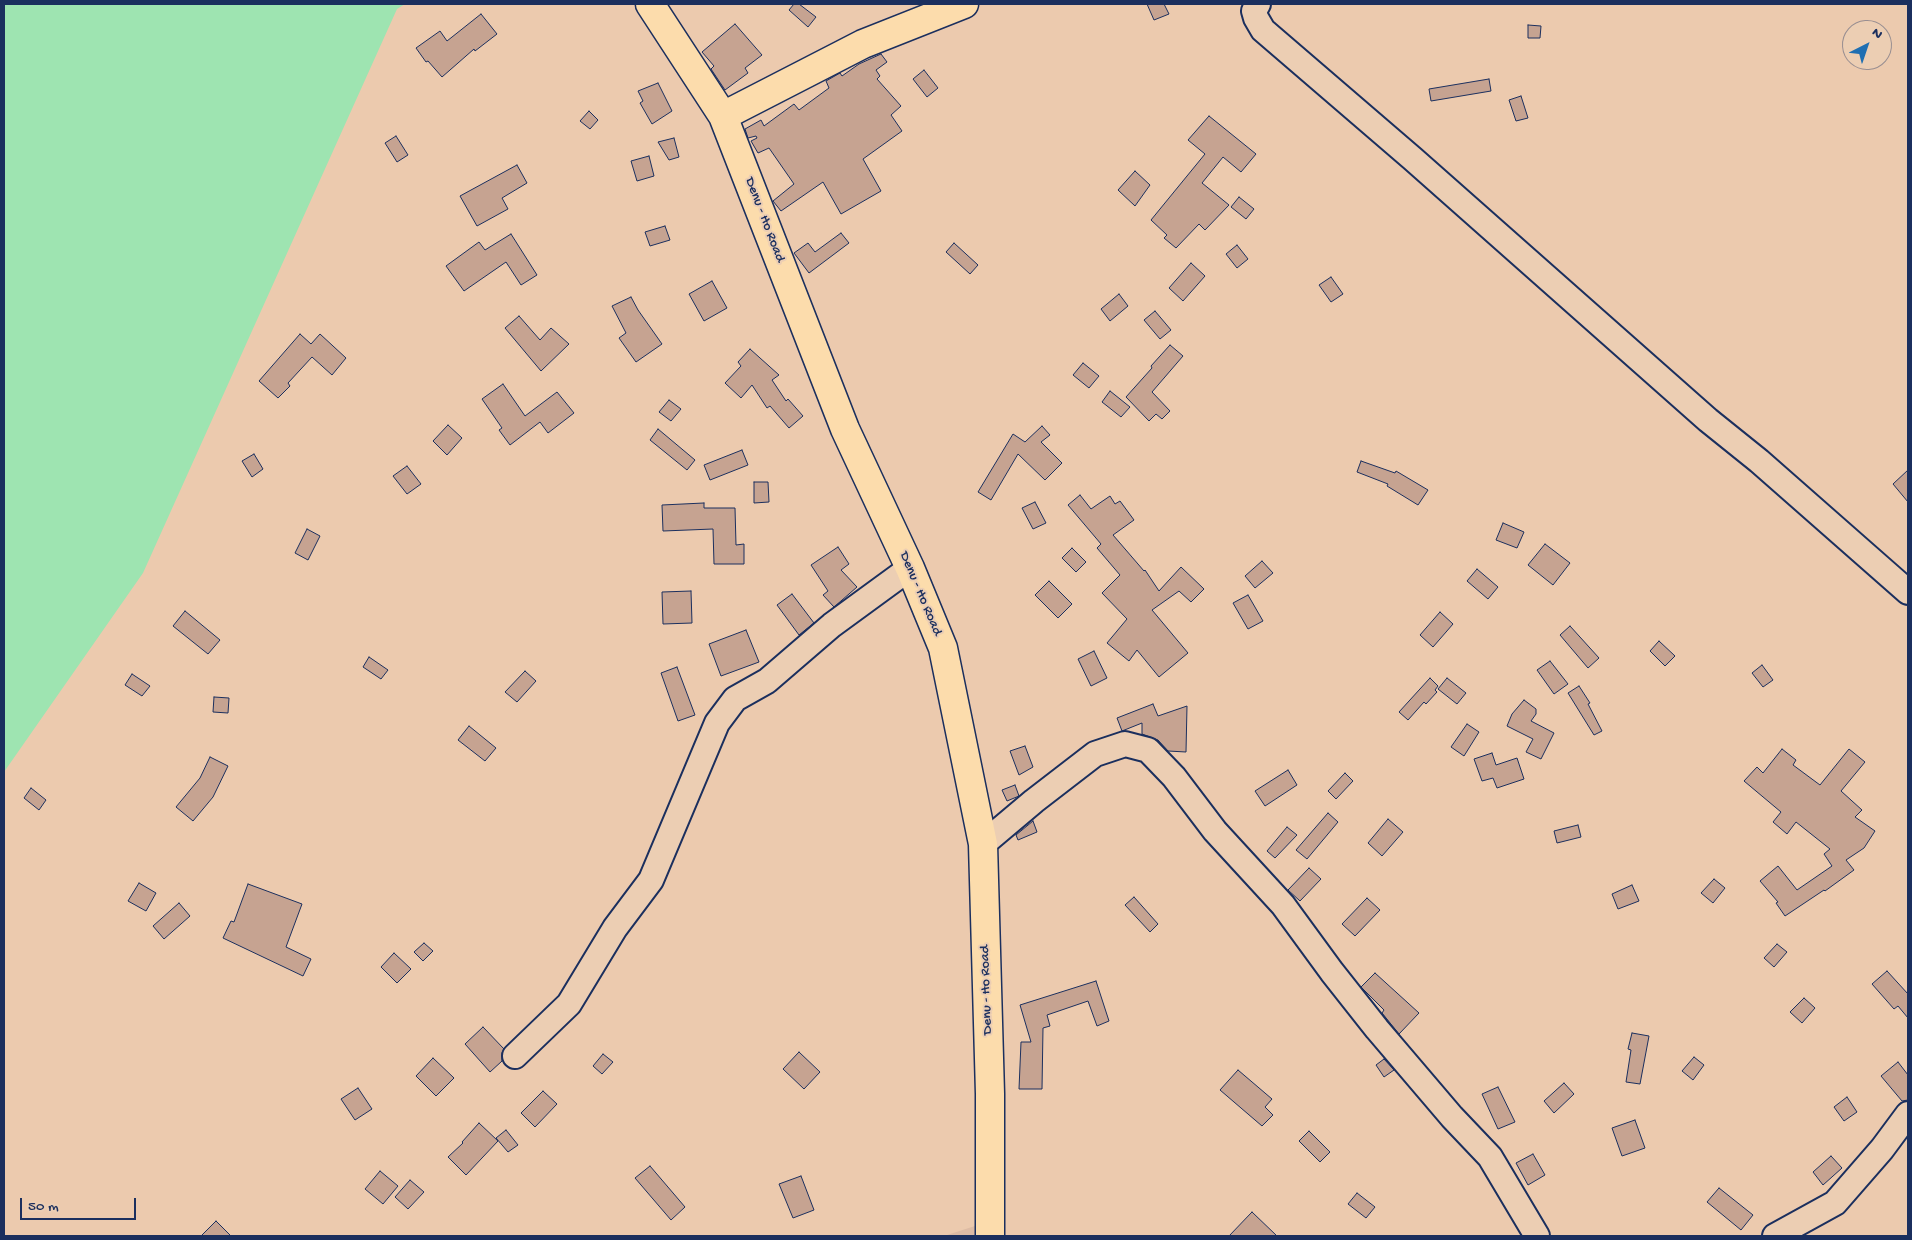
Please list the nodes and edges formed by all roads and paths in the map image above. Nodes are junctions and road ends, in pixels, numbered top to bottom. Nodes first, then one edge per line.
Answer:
1 (650, 4) edge
2 (964, 4) edge
3 (1258, 4) edge
4 (723, 116) junction
5 (910, 568) junction
6 (1908, 592) edge
7 (983, 844) junction
8 (515, 1056) dead end
9 (1908, 1114) edge
10 (990, 1236) edge
11 (1537, 1236) edge
12 (1775, 1236) edge

1 - 4 main road, Denu - Ho Road
2 - 4 main road
3 - 6 street
4 - 5 main road, Denu - Ho Road
5 - 7 main road, Denu - Ho Road
5 - 8 street
7 - 10 main road, Denu - Ho Road
7 - 11 street
9 - 12 street

